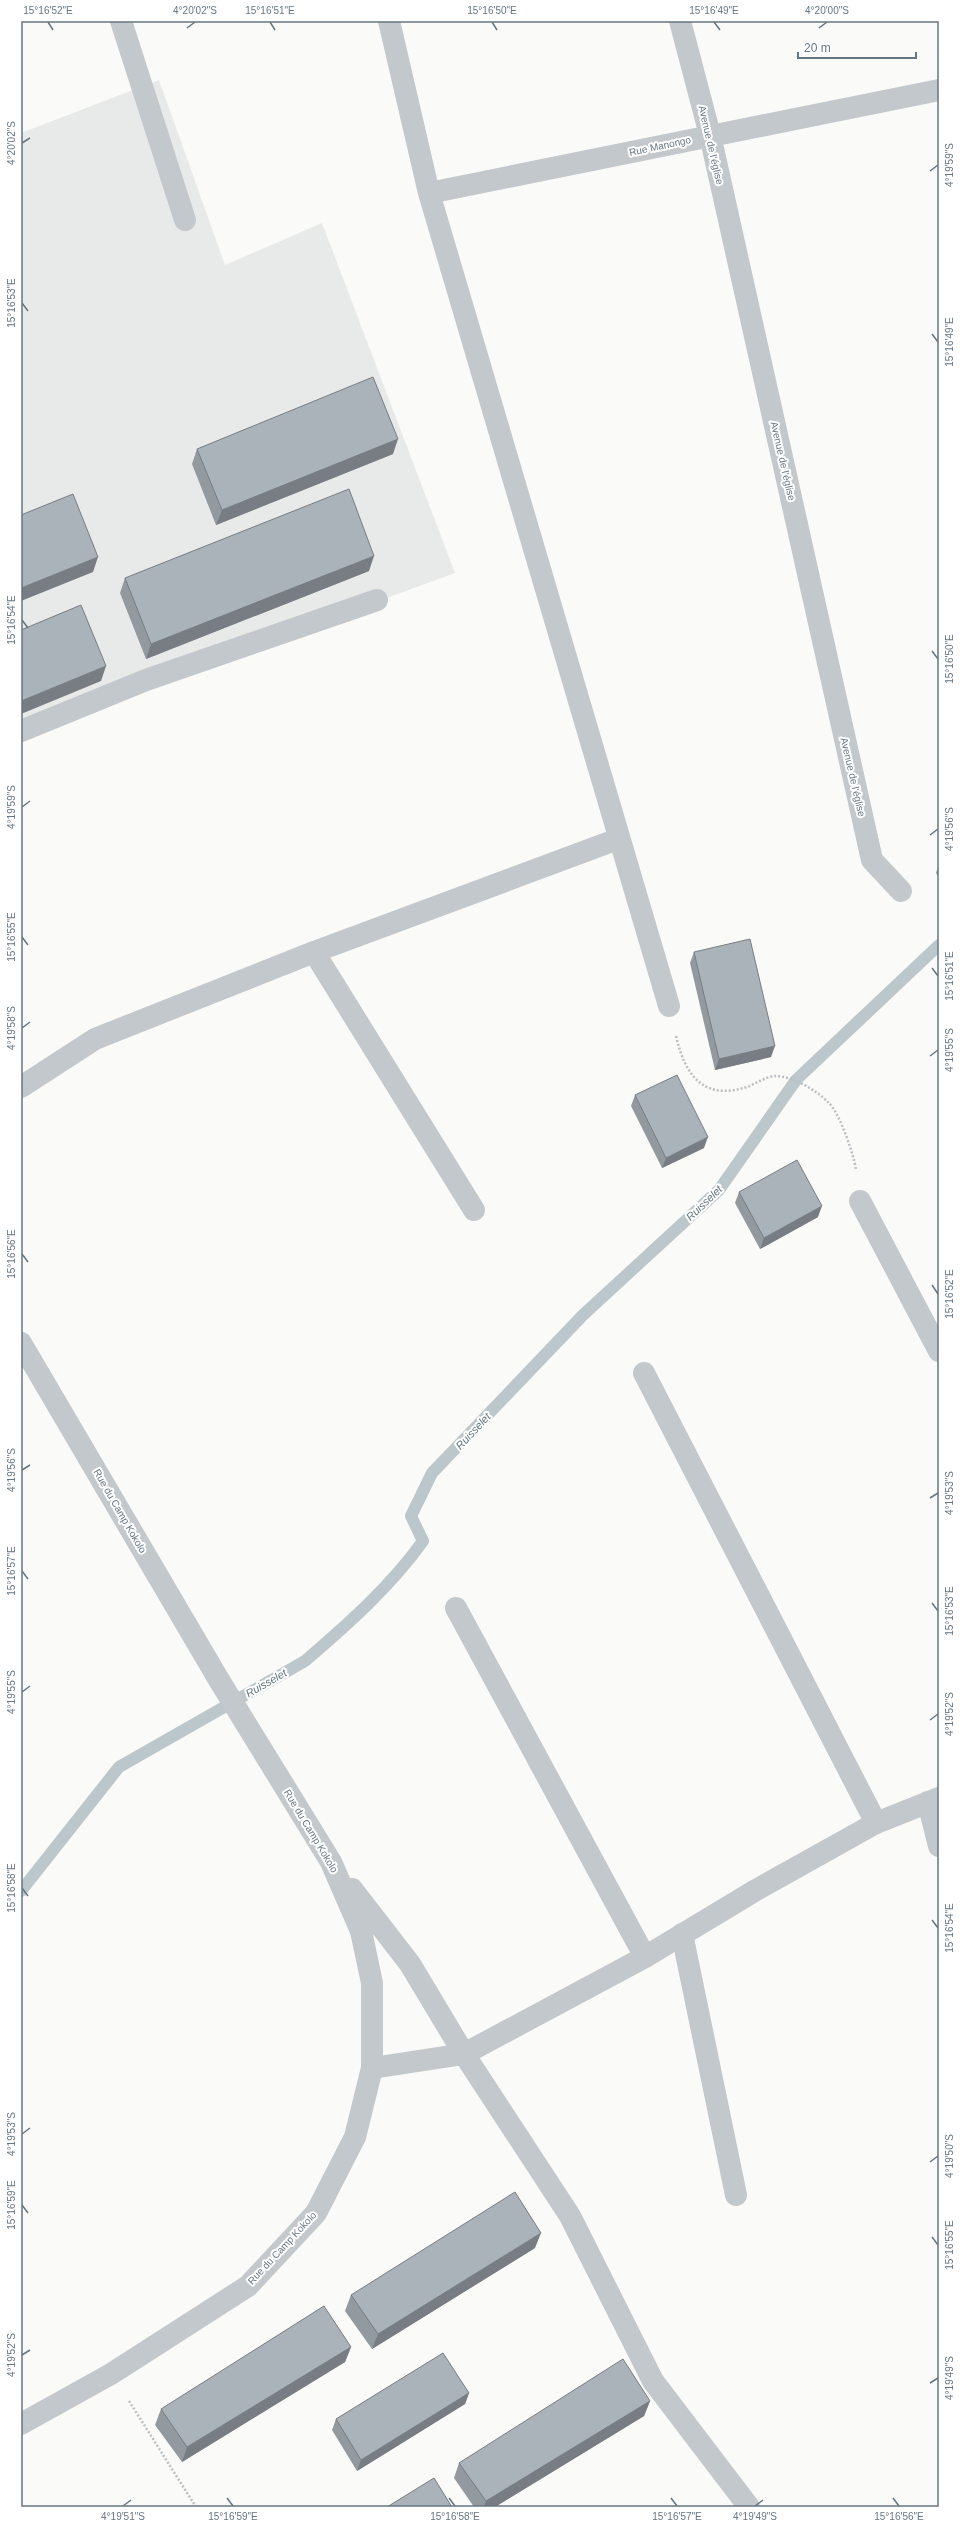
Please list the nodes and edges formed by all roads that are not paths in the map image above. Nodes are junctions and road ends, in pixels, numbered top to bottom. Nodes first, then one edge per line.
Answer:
1 (121, 21) edge
2 (389, 21) edge
3 (680, 21) edge
4 (939, 90) edge
5 (710, 135) junction
6 (429, 193) junction
7 (186, 220) dead end
8 (377, 600) dead end
9 (21, 731) edge
10 (618, 839) junction
11 (901, 891) dead end
12 (314, 952) junction
13 (669, 1006) road end
14 (21, 1087) edge
15 (860, 1201) road end
16 (474, 1210) dead end
17 (21, 1343) edge
18 (939, 1351) edge
19 (644, 1373) dead end
20 (456, 1608) dead end
21 (933, 1800) edge
22 (876, 1823) junction
23 (939, 1846) edge
24 (331, 1862) junction
25 (682, 1934) junction
26 (645, 1957) junction
27 (464, 2054) junction
28 (372, 2068) junction
29 (736, 2195) dead end
30 (21, 2424) edge
31 (749, 2507) edge

1 - 7 street
2 - 6 street
3 - 5 street, Avenue de l'église
4 - 5 street, Rue Manongo
5 - 6 street, Rue Manongo
5 - 11 street, Avenue de l'église
6 - 10 street
8 - 9 street
10 - 12 street
10 - 13 street
12 - 14 street
12 - 16 street
15 - 18 street
17 - 24 street, Rue du Camp Kokolo
19 - 22 street
20 - 26 street
21 - 22 street
21 - 23 street
22 - 25 street
24 - 27 street
24 - 28 street, Rue du Camp Kokolo
25 - 26 street
25 - 29 street
26 - 27 street
27 - 28 street
27 - 31 street
28 - 30 street, Rue du Camp Kokolo

